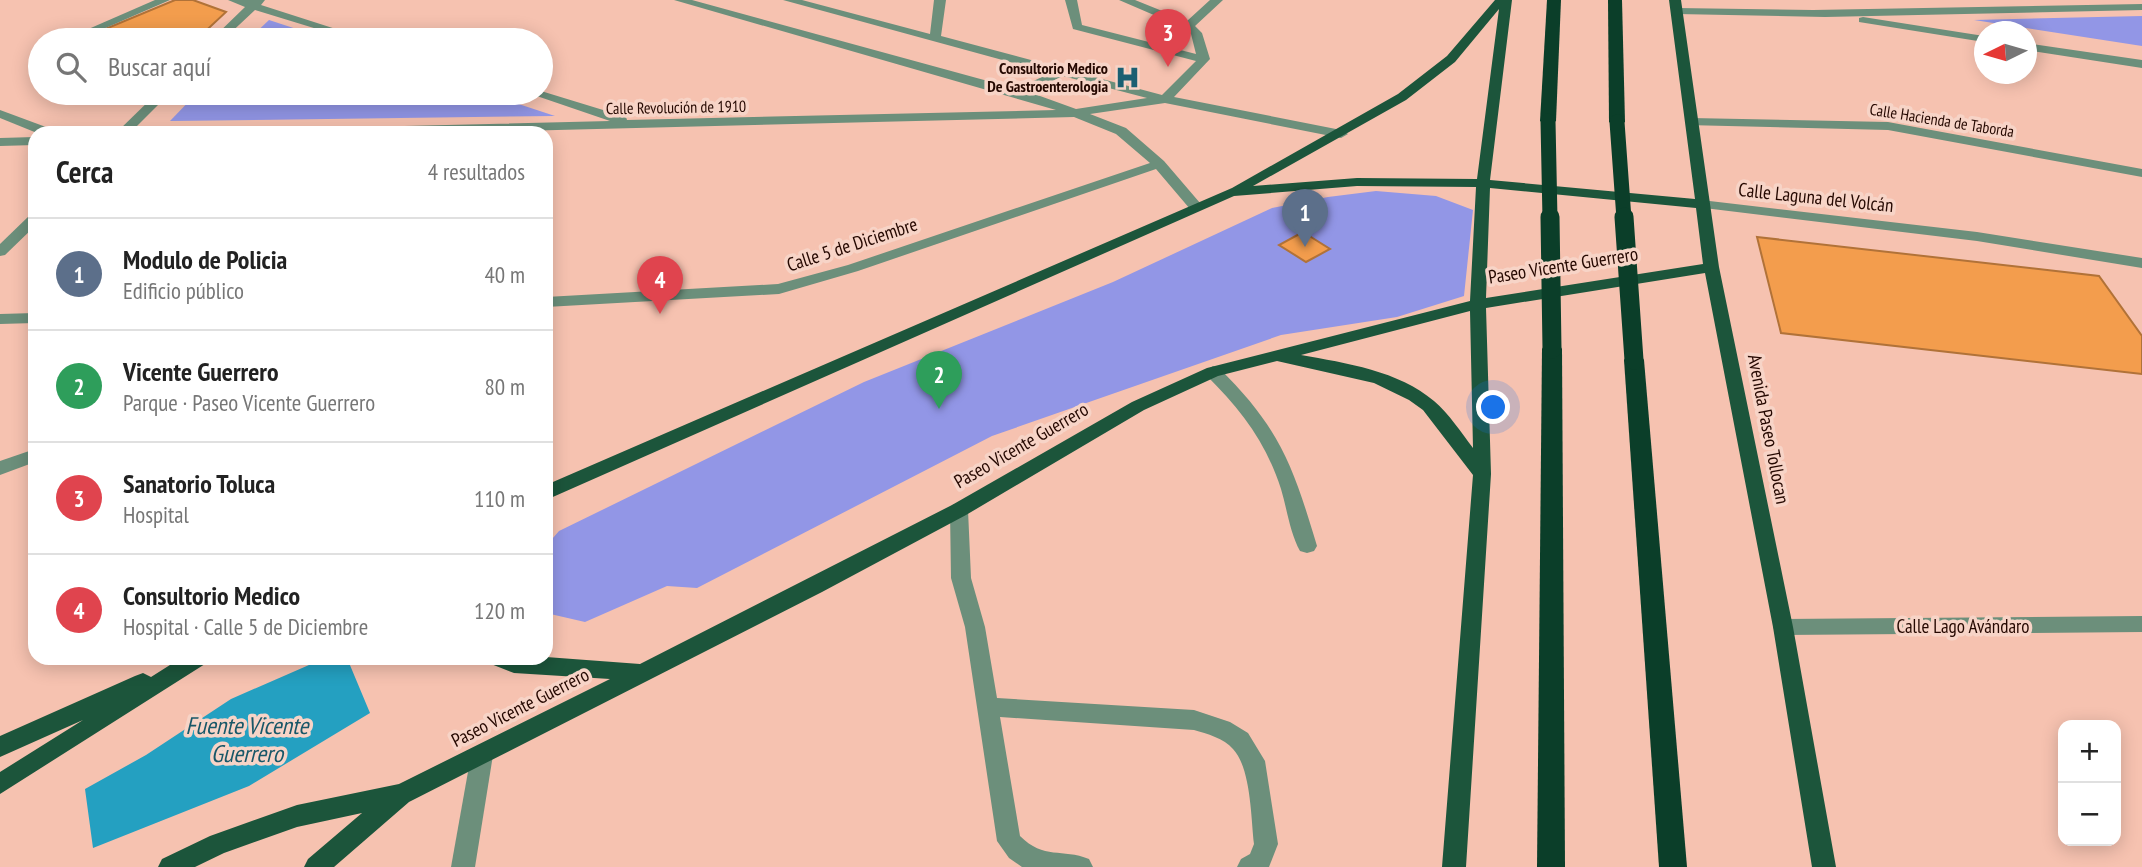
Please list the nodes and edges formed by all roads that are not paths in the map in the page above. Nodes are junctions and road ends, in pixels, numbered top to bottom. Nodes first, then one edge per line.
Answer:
1 (164, 0) edge
2 (234, 0) edge
3 (680, 0) edge
4 (789, 0) edge
5 (940, 0) edge
6 (1070, 0) edge
7 (1125, 0) edge
8 (1217, 0) edge
9 (1503, 0) edge
10 (1554, 0) edge
11 (1615, 0) edge
12 (256, 3) edge
13 (1676, 6) edge
14 (2142, 7) edge
15 (1816, 13) junction
16 (1188, 26) junction
17 (97, 28) edge
18 (230, 28) edge
19 (329, 28) edge
20 (935, 37) junction
21 (1974, 37) edge
22 (2037, 48) edge
23 (1204, 59) junction
24 (2142, 64) edge
25 (1061, 72) junction
26 (1018, 93) junction
27 (553, 99) edge
28 (1165, 99) junction
29 (151, 105) edge
30 (1074, 113) junction
31 (0, 114) edge
32 (1691, 122) junction
33 (637, 125) junction
34 (31, 126) edge
35 (129, 126) edge
36 (553, 127) edge
37 (1341, 134) junction
38 (28, 141) edge
39 (0, 142) edge
40 (1160, 164) junction
41 (2142, 173) edge
42 (1483, 183) junction
43 (1231, 192) junction
44 (1701, 204) junction
45 (1195, 206) junction
46 (28, 225) edge
47 (0, 252) edge
48 (2142, 263) edge
49 (1711, 267) junction
50 (553, 302) edge
51 (1478, 304) junction
52 (28, 318) edge
53 (0, 319) edge
54 (1276, 355) junction
55 (1213, 372) junction
56 (28, 458) edge
57 (0, 468) edge
58 (1482, 474) junction
59 (553, 490) edge
60 (959, 509) junction
61 (1307, 546) dead end
62 (2142, 624) edge
63 (1783, 627) junction
64 (182, 665) edge
65 (187, 665) edge
66 (530, 665) edge
67 (640, 672) junction
68 (989, 707) junction
69 (0, 747) edge
70 (482, 755) junction
71 (0, 784) edge
72 (401, 795) junction
73 (170, 867) edge
74 (316, 867) edge
75 (464, 867) edge
76 (1081, 867) edge
77 (1249, 867) edge
78 (1454, 867) edge
79 (1551, 867) edge
80 (1673, 867) edge
81 (1824, 867) edge

1 - 17 street
2 - 12 street
3 - 26 street
4 - 20 street
5 - 20 street
6 - 23 street
7 - 16 street
8 - 16 street
9 - 37 main road
9 - 42 main road
10 - 79 highway, bridge
11 - 80 highway, bridge
12 - 18 street
12 - 19 street
13 - 15 street
13 - 32 main road, Avenida Paseo Tollocan
14 - 15 street
15 - 21 street
16 - 23 street
20 - 25 street
22 - 24 street
23 - 28 street
25 - 26 street
25 - 28 street
26 - 30 street
27 - 33 street
28 - 30 street, Calle Revolución de 1910
28 - 37 street
29 - 35 street
30 - 33 street, Calle Revolución de 1910
30 - 40 street
31 - 34 street
32 - 41 street, Calle Hacienda de Taborda
32 - 44 main road, Avenida Paseo Tollocan
33 - 36 street, Calle Revolución de 1910
37 - 43 main road
38 - 39 street
40 - 45 street
40 - 50 street, Calle 5 de Diciembre
42 - 43 main road
42 - 44 main road, Calle Laguna del Volcán
42 - 51 main road
43 - 45 main road
44 - 48 street, Calle Laguna del Volcán
44 - 49 main road, Avenida Paseo Tollocan
45 - 59 main road
46 - 47 street
49 - 51 main road, Paseo Vicente Guerrero
49 - 63 main road, Avenida Paseo Tollocan
51 - 54 main road, Paseo Vicente Guerrero
51 - 58 main road
52 - 53 street
54 - 55 main road, Paseo Vicente Guerrero
54 - 58 main road
55 - 60 main road, Paseo Vicente Guerrero
55 - 61 street
56 - 57 street
58 - 78 main road
60 - 67 main road, Paseo Vicente Guerrero
60 - 68 street
62 - 63 street, Calle Lago Avándaro
63 - 81 main road, Avenida Paseo Tollocan
64 - 69 main road
65 - 71 main road
66 - 67 main road
67 - 70 main road, Paseo Vicente Guerrero
68 - 76 street
68 - 77 street
70 - 72 main road, Paseo Vicente Guerrero
70 - 75 street
72 - 73 main road, Paseo Vicente Guerrero
72 - 74 main road, Paseo Vicente Guerrero

